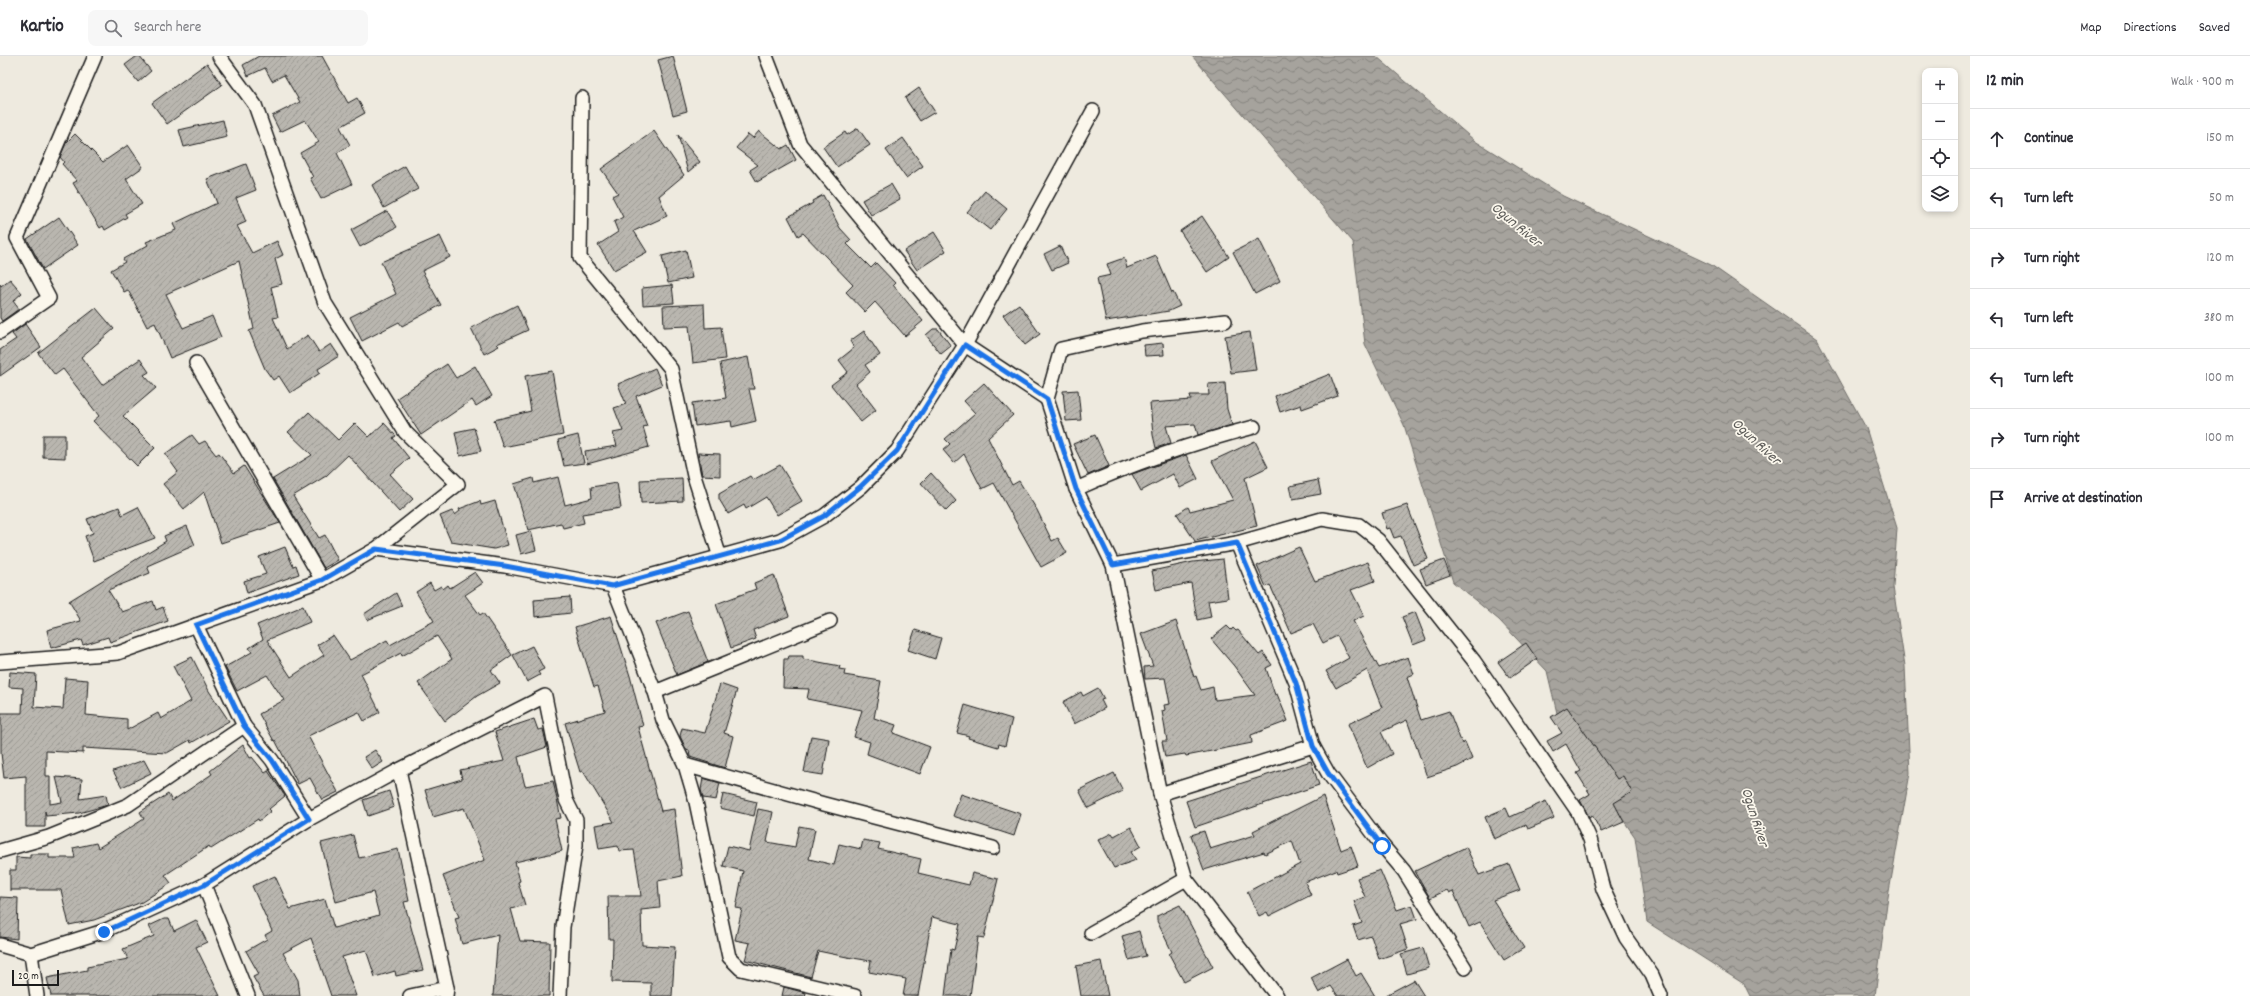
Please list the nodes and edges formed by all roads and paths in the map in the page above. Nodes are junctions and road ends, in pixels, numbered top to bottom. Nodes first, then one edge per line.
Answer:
1 (95, 56) edge
2 (219, 56) edge
3 (766, 56) edge
4 (582, 98) dead end
5 (1093, 111) dead end
6 (1225, 321) dead end
7 (0, 332) edge
8 (965, 345) junction
9 (196, 362) dead end
10 (1047, 399) junction
11 (1254, 427) dead end
12 (1076, 489) junction
13 (1237, 543) junction
14 (376, 549) junction
15 (720, 557) junction
16 (1113, 565) junction
17 (322, 580) junction
18 (612, 586) junction
19 (830, 621) dead end
20 (196, 625) junction
21 (0, 662) edge
22 (656, 692) junction
23 (244, 726) junction
24 (1313, 746) junction
25 (685, 765) junction
26 (399, 770) junction
27 (1160, 794) junction
28 (309, 819) junction
29 (994, 848) dead end
30 (0, 851) edge
31 (1186, 879) junction
32 (204, 885) junction
33 (1091, 933) dead end
34 (0, 944) edge
35 (31, 954) junction
36 (1465, 968) dead end
37 (446, 992) edge
38 (37, 996) edge
39 (248, 996) edge
40 (410, 996) edge
41 (560, 996) edge
42 (855, 996) edge
43 (1278, 996) edge
44 (1661, 996) edge

1 - 7 street
2 - 14 street
3 - 8 street
4 - 15 street
5 - 8 street
6 - 10 street
8 - 10 street
8 - 15 street
9 - 17 street
10 - 12 street
11 - 12 street
12 - 16 street
13 - 16 street
13 - 24 street
13 - 44 street
14 - 17 street
14 - 18 street
15 - 18 street
16 - 27 street
17 - 20 street
18 - 22 street
19 - 22 street
20 - 21 street
20 - 23 street
22 - 25 street
23 - 28 street
23 - 30 street
24 - 27 street
24 - 36 street
25 - 29 street
25 - 42 street
26 - 28 street
26 - 37 street
26 - 41 street
27 - 31 street
28 - 32 street
31 - 33 street
31 - 43 street
32 - 35 street
32 - 39 street
34 - 35 street
35 - 38 street
37 - 40 street

